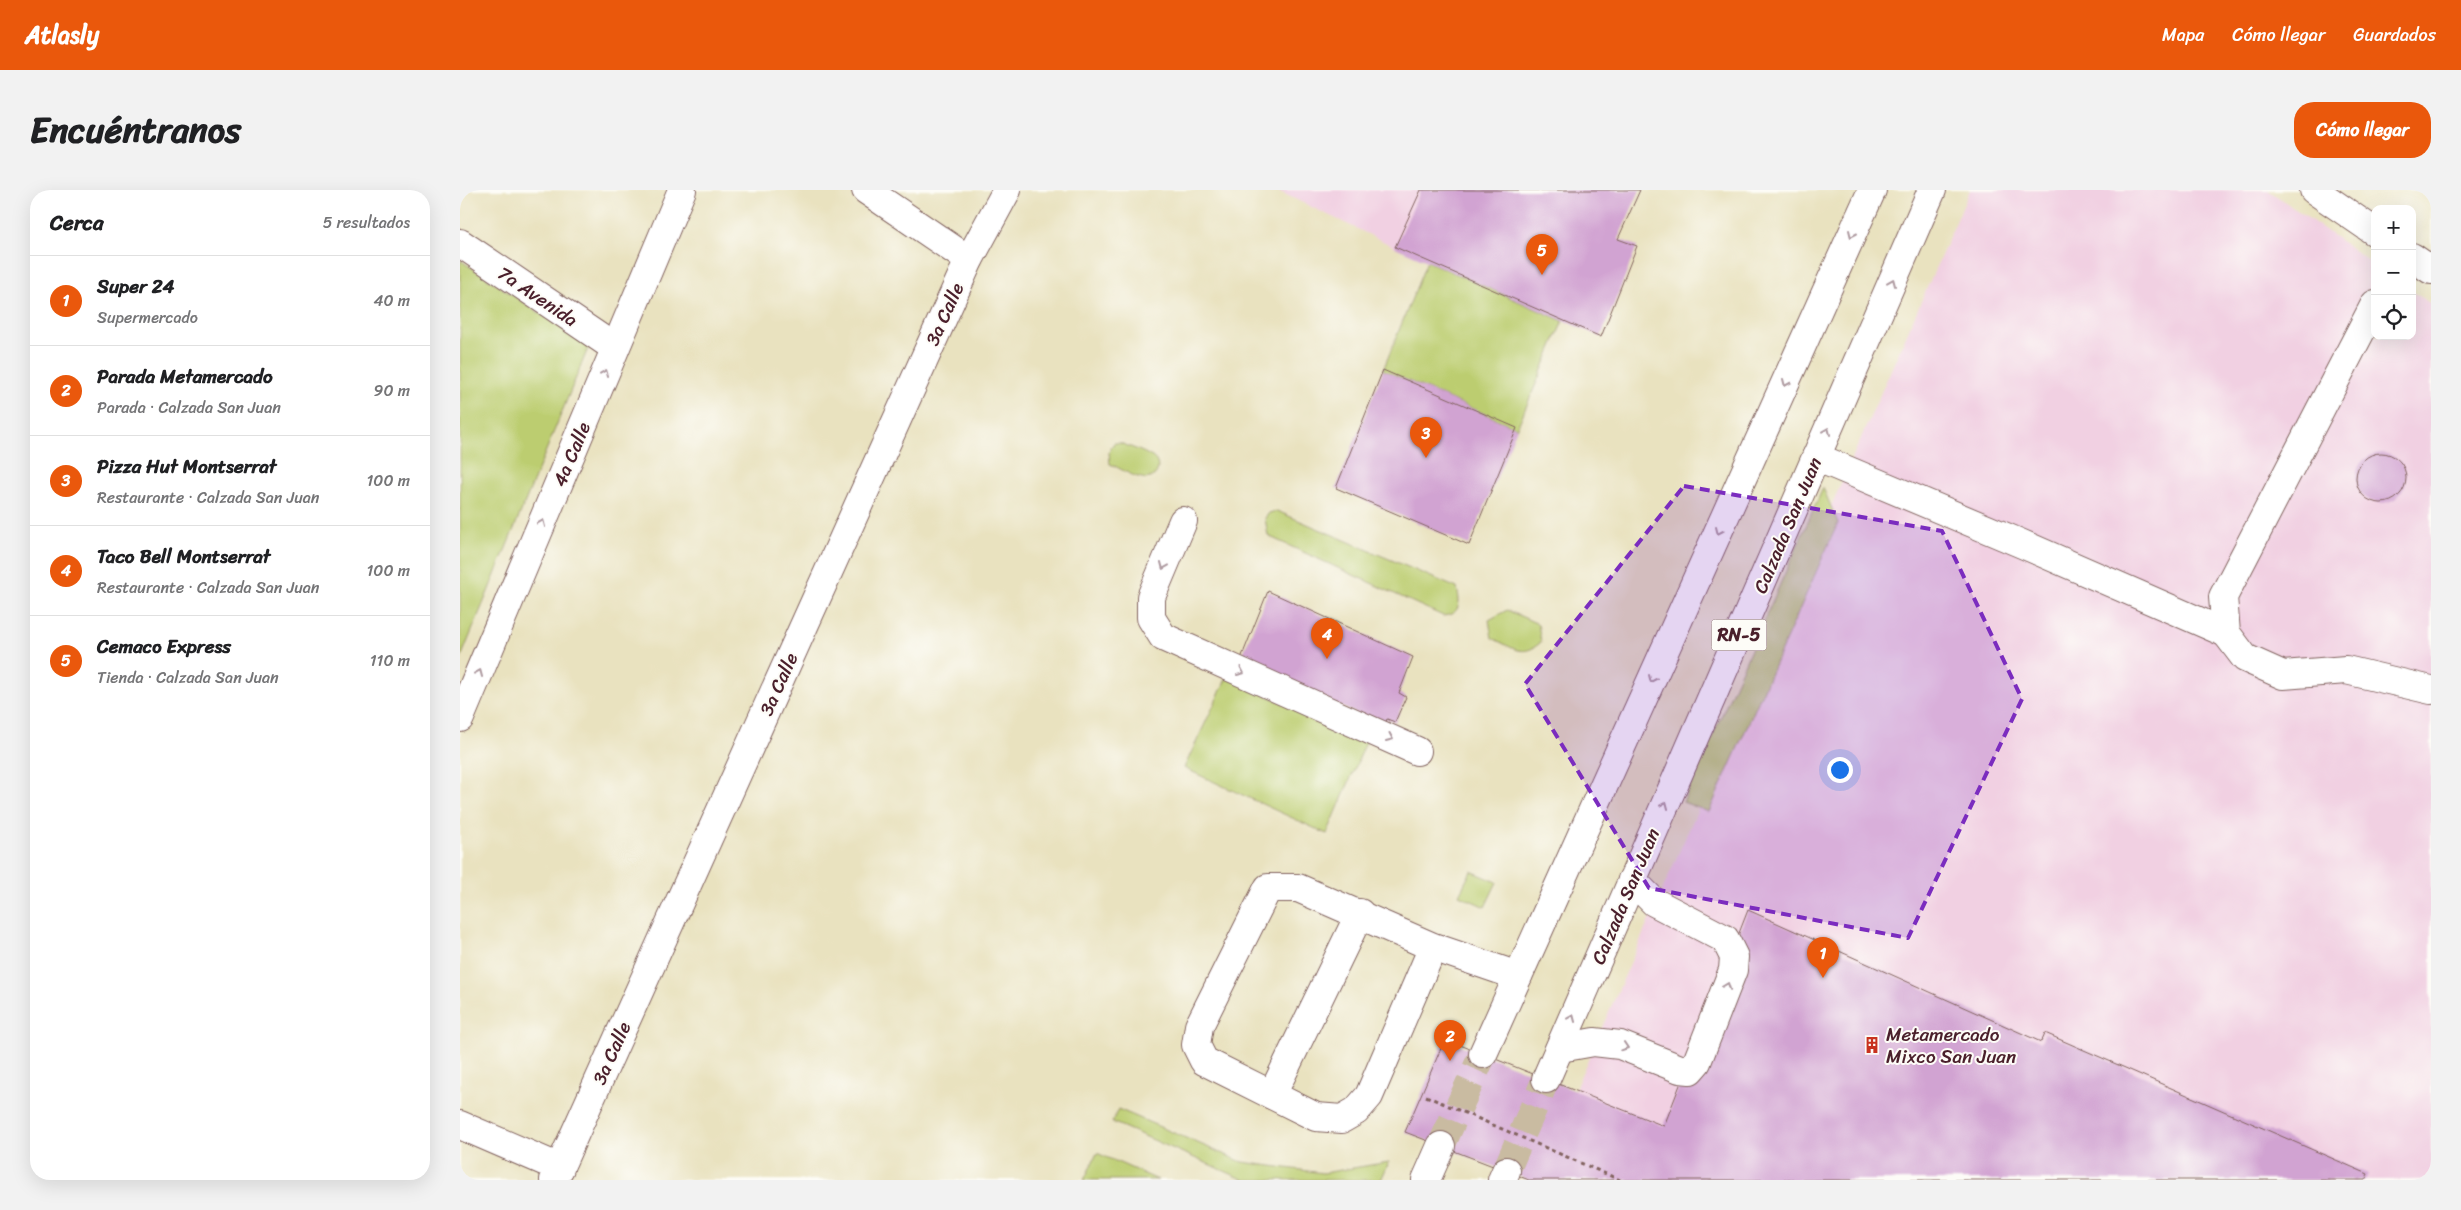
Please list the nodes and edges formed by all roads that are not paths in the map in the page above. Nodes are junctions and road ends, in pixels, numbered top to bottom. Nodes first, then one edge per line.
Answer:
1 (682, 190) edge
2 (866, 190) edge
3 (1007, 190) edge
4 (1872, 190) edge
5 (1932, 190) edge
6 (2314, 190) edge
7 (2371, 229) edge
8 (460, 244) edge
9 (969, 260) junction
10 (2416, 260) edge
11 (2431, 270) edge
12 (2371, 312) edge
13 (615, 348) junction
14 (1816, 457) junction
15 (1183, 522) dead end
16 (2226, 633) junction
17 (2431, 690) edge
18 (460, 718) edge
19 (1417, 750) dead end
20 (1632, 880) junction
21 (1360, 913) junction
22 (1433, 947) junction
23 (1518, 976) junction
24 (1560, 1048) junction
25 (1483, 1054) tunnel mouth
26 (1546, 1079) tunnel mouth
27 (1272, 1094) junction
28 (460, 1125) edge
29 (1441, 1146) tunnel mouth
30 (557, 1174) edge
31 (1426, 1180) edge

1 - 13 street, 4a Calle
2 - 9 street
3 - 9 street, 3a Calle
4 -> 23 street
14 -> 5 street, Calzada San Juan / RN-5
6 - 7 street
8 - 13 street, 7a Avenida
9 - 30 street, 3a Calle
10 - 11 street
12 - 16 street
18 -> 13 street, 4a Calle
14 - 16 street
20 -> 14 street, Calzada San Juan / RN-5
15 -> 19 street
16 - 17 street
24 -> 20 street, Calzada San Juan / RN-5
24 -> 20 street
21 - 22 street
21 - 27 street
21 - 27 street
22 - 23 street
22 - 27 street
23 - 25 street
24 - 26 street, Calzada San Juan / RN-5
28 - 30 street
29 - 31 street

